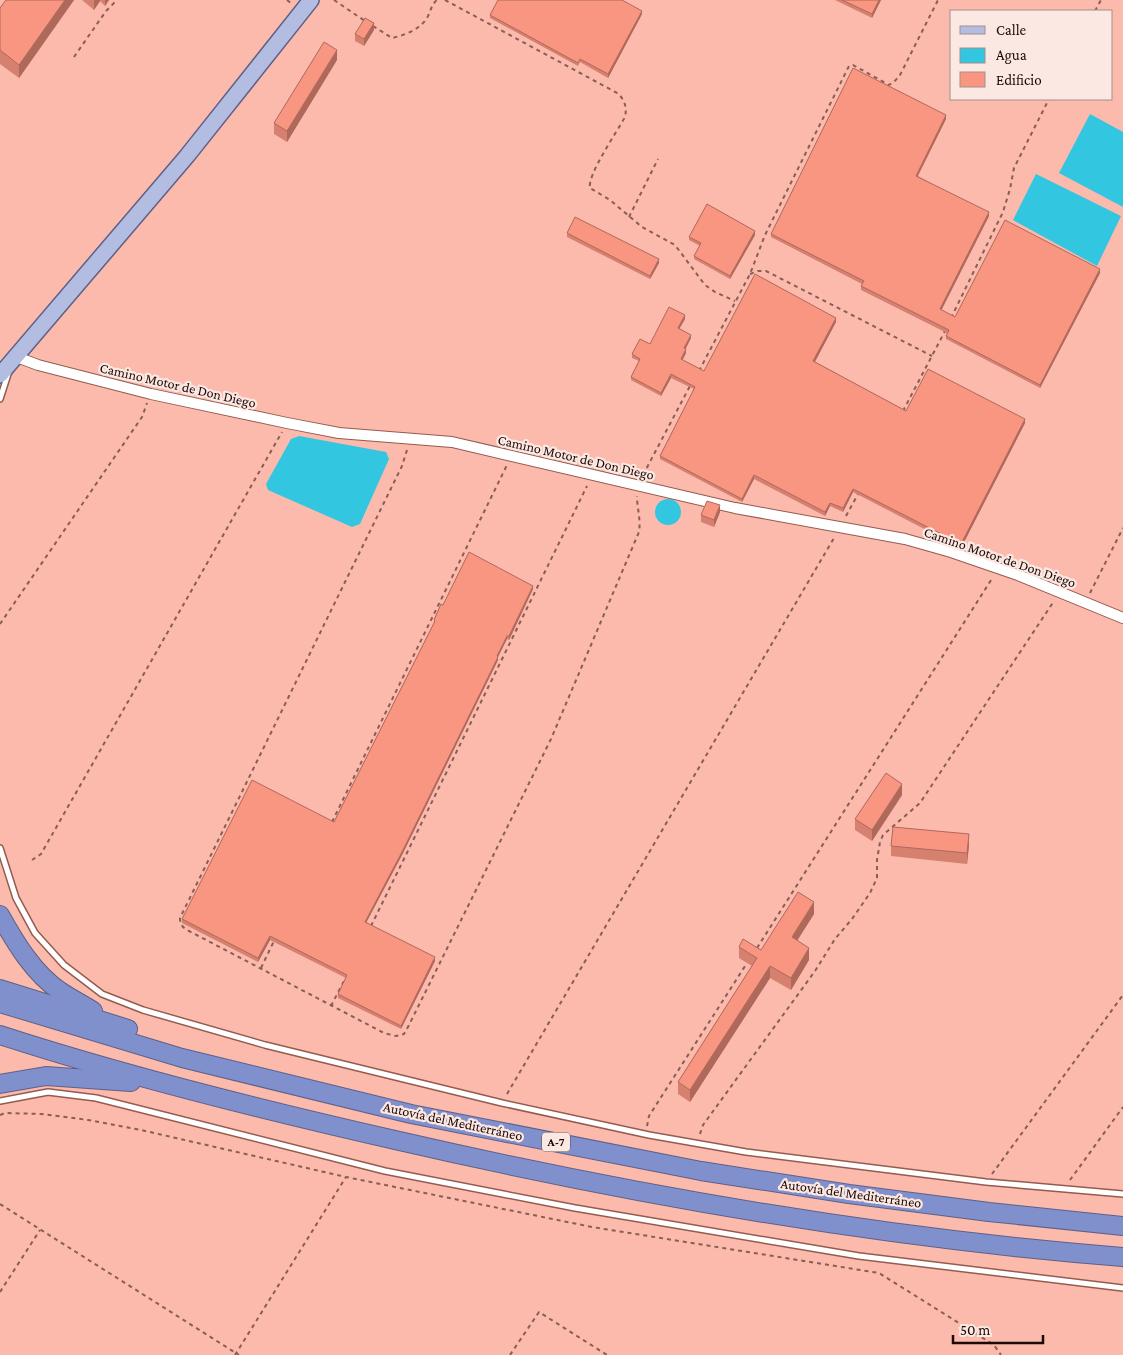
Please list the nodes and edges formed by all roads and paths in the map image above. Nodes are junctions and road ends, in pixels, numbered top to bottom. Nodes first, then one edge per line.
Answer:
1 (117, 0) edge
2 (311, 0) edge
3 (334, 0) edge
4 (437, 0) edge
5 (445, 0) edge
6 (938, 0) edge
7 (74, 57) dead end
8 (1048, 100) edge
9 (658, 159) dead end
10 (629, 217) junction
11 (750, 274) junction
12 (736, 302) junction
13 (950, 320) edge
14 (946, 328) edge
15 (932, 356) junction
16 (11, 358) junction
17 (699, 371) edge
18 (0, 376) edge
19 (690, 386) edge
20 (151, 394) junction
21 (0, 399) edge
22 (902, 412) edge
23 (287, 423) junction
24 (408, 437) junction
25 (512, 455) junction
26 (592, 474) junction
27 (638, 486) junction
28 (858, 493) edge
29 (840, 528) junction
30 (1123, 528) edge
31 (998, 568) junction
32 (1060, 592) junction
33 (1085, 602) junction
34 (1123, 618) edge
35 (0, 624) edge
36 (330, 826) edge
37 (0, 848) edge
38 (32, 860) dead end
39 (0, 915) edge
40 (371, 926) edge
41 (274, 941) edge
42 (754, 952) edge
43 (748, 961) edge
44 (260, 968) junction
45 (349, 970) edge
46 (0, 989) edge
47 (1123, 995) edge
48 (0, 1003) edge
49 (331, 1006) junction
50 (114, 1025) junction
51 (0, 1035) edge
52 (0, 1084) edge
53 (168, 1084) junction
54 (0, 1101) edge
55 (502, 1103) junction
56 (1123, 1107) edge
57 (0, 1115) edge
58 (646, 1135) junction
59 (526, 1136) junction
60 (697, 1144) junction
61 (346, 1177) junction
62 (986, 1182) junction
63 (1065, 1190) junction
64 (1123, 1194) edge
65 (0, 1204) edge
66 (1123, 1226) edge
67 (40, 1230) junction
68 (1123, 1257) edge
69 (1123, 1288) edge
70 (0, 1292) edge
71 (237, 1354) edge
72 (510, 1355) edge
73 (607, 1355) edge
74 (1001, 1355) edge

1 - 7 path
2 - 16 main road
3 - 4 path
5 - 10 path
6 - 11 path
8 - 13 path
9 - 10 path
10 - 12 path
11 - 12 path
11 - 15 path
12 - 17 path
14 - 15 path
15 - 22 path
16 - 18 main road
16 - 20 street, Camino Motor de Don Diego
16 - 21 lane
19 - 27 path
20 - 23 street, Camino Motor de Don Diego
20 - 35 path
23 - 24 street, Camino Motor de Don Diego
23 - 38 path
24 - 25 street, Camino Motor de Don Diego
24 - 44 path
25 - 26 street, Camino Motor de Don Diego
25 - 36 path
26 - 27 street, Camino Motor de Don Diego
26 - 40 path
27 - 29 street, Camino Motor de Don Diego
27 - 49 path
28 - 29 path
29 - 31 street, Camino Motor de Don Diego
29 - 55 path
30 - 33 path
31 - 32 street, Camino Motor de Don Diego
31 - 42 path
32 - 33 street, Camino Motor de Don Diego
32 - 60 path
33 - 34 street, Camino Motor de Don Diego
37 - 55 lane
39 - 50 highway
41 - 44 path
43 - 58 path
44 - 49 path
45 - 49 path
46 - 50 highway
47 - 62 path
48 - 59 highway, Autovía del Mediterráneo / A-7
50 - 59 highway
51 - 53 highway
52 - 53 highway
53 - 68 highway
54 - 69 lane
55 - 58 lane
56 - 63 path
57 - 61 path
58 - 60 lane
59 - 66 highway, Autovía del Mediterráneo / A-7
60 - 62 lane
61 - 71 path
61 - 74 path
62 - 63 lane
63 - 64 lane
65 - 67 path
67 - 70 path
67 - 71 path
72 - 73 path

